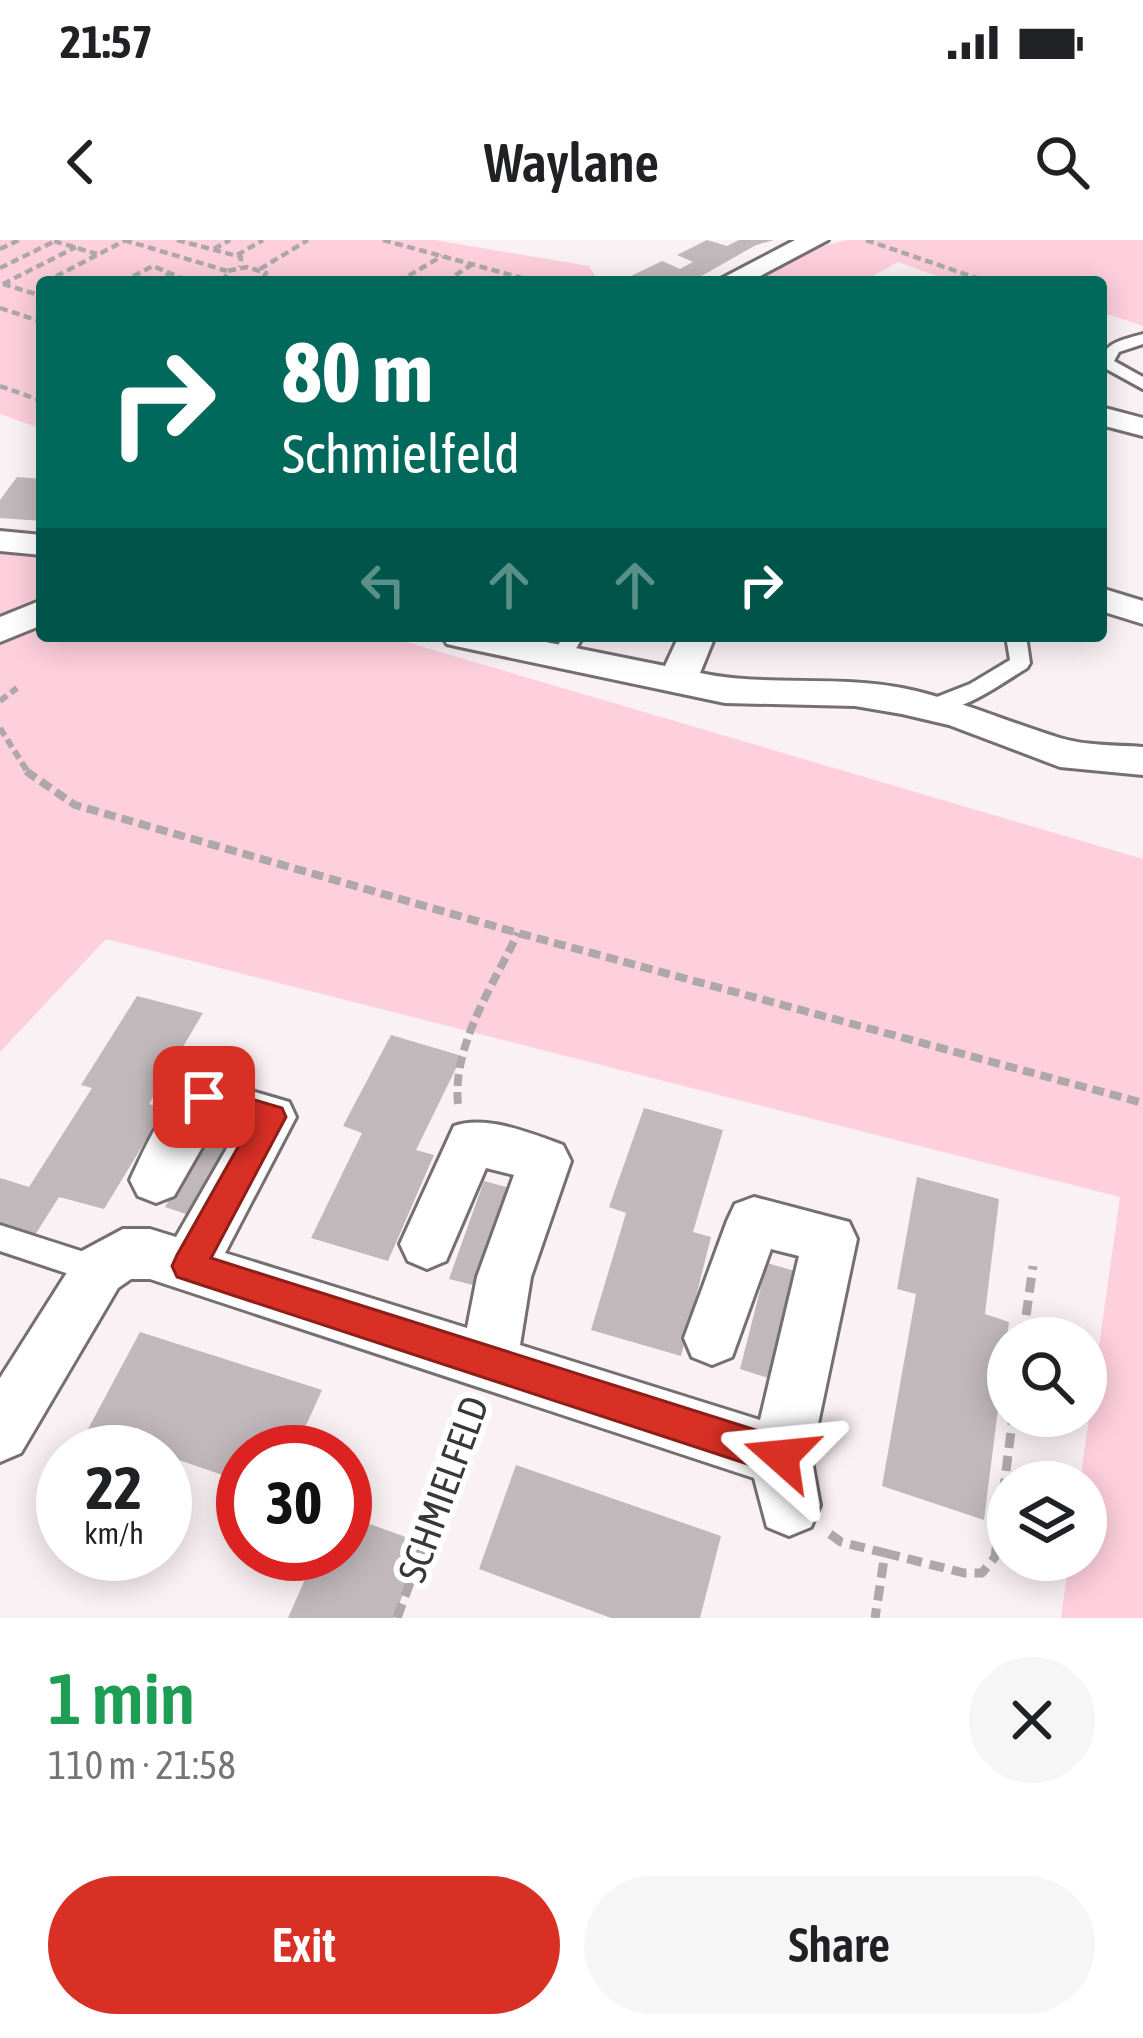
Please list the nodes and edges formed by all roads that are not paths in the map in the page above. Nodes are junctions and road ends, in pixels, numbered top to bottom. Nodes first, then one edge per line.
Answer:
1 (815, 240) edge
2 (740, 276) edge
3 (1143, 339) edge
4 (1107, 359) edge
5 (1107, 363) edge
6 (1143, 384) edge
7 (1107, 417) edge
8 (1140, 424) edge
9 (0, 541) edge
10 (36, 544) edge
11 (1107, 601) edge
12 (36, 613) edge
13 (1143, 613) edge
14 (0, 632) edge
15 (514, 642) edge
16 (694, 642) edge
17 (1017, 642) edge
18 (567, 648) edge
19 (677, 682) junction
20 (932, 707) junction
21 (1143, 761) edge
22 (156, 1180) dead end
23 (0, 1238) edge
24 (427, 1244) dead end
25 (189, 1266) junction
26 (99, 1270) junction
27 (712, 1338) dead end
28 (489, 1360) junction
29 (0, 1432) edge

1 - 2 street
3 - 4 lane
5 - 6 lane
7 - 8 street
9 - 10 street
11 - 13 street
12 - 14 street
15 - 18 street
16 - 19 street
17 - 20 lane
18 - 19 street
19 - 20 street
20 - 21 street
22 - 25 street
23 - 26 lane
24 - 28 street, SCHMIELFELD
25 - 26 street, SCHMIELFELD
25 - 28 street, SCHMIELFELD
26 - 29 street
27 - 28 street, SCHMIELFELD

